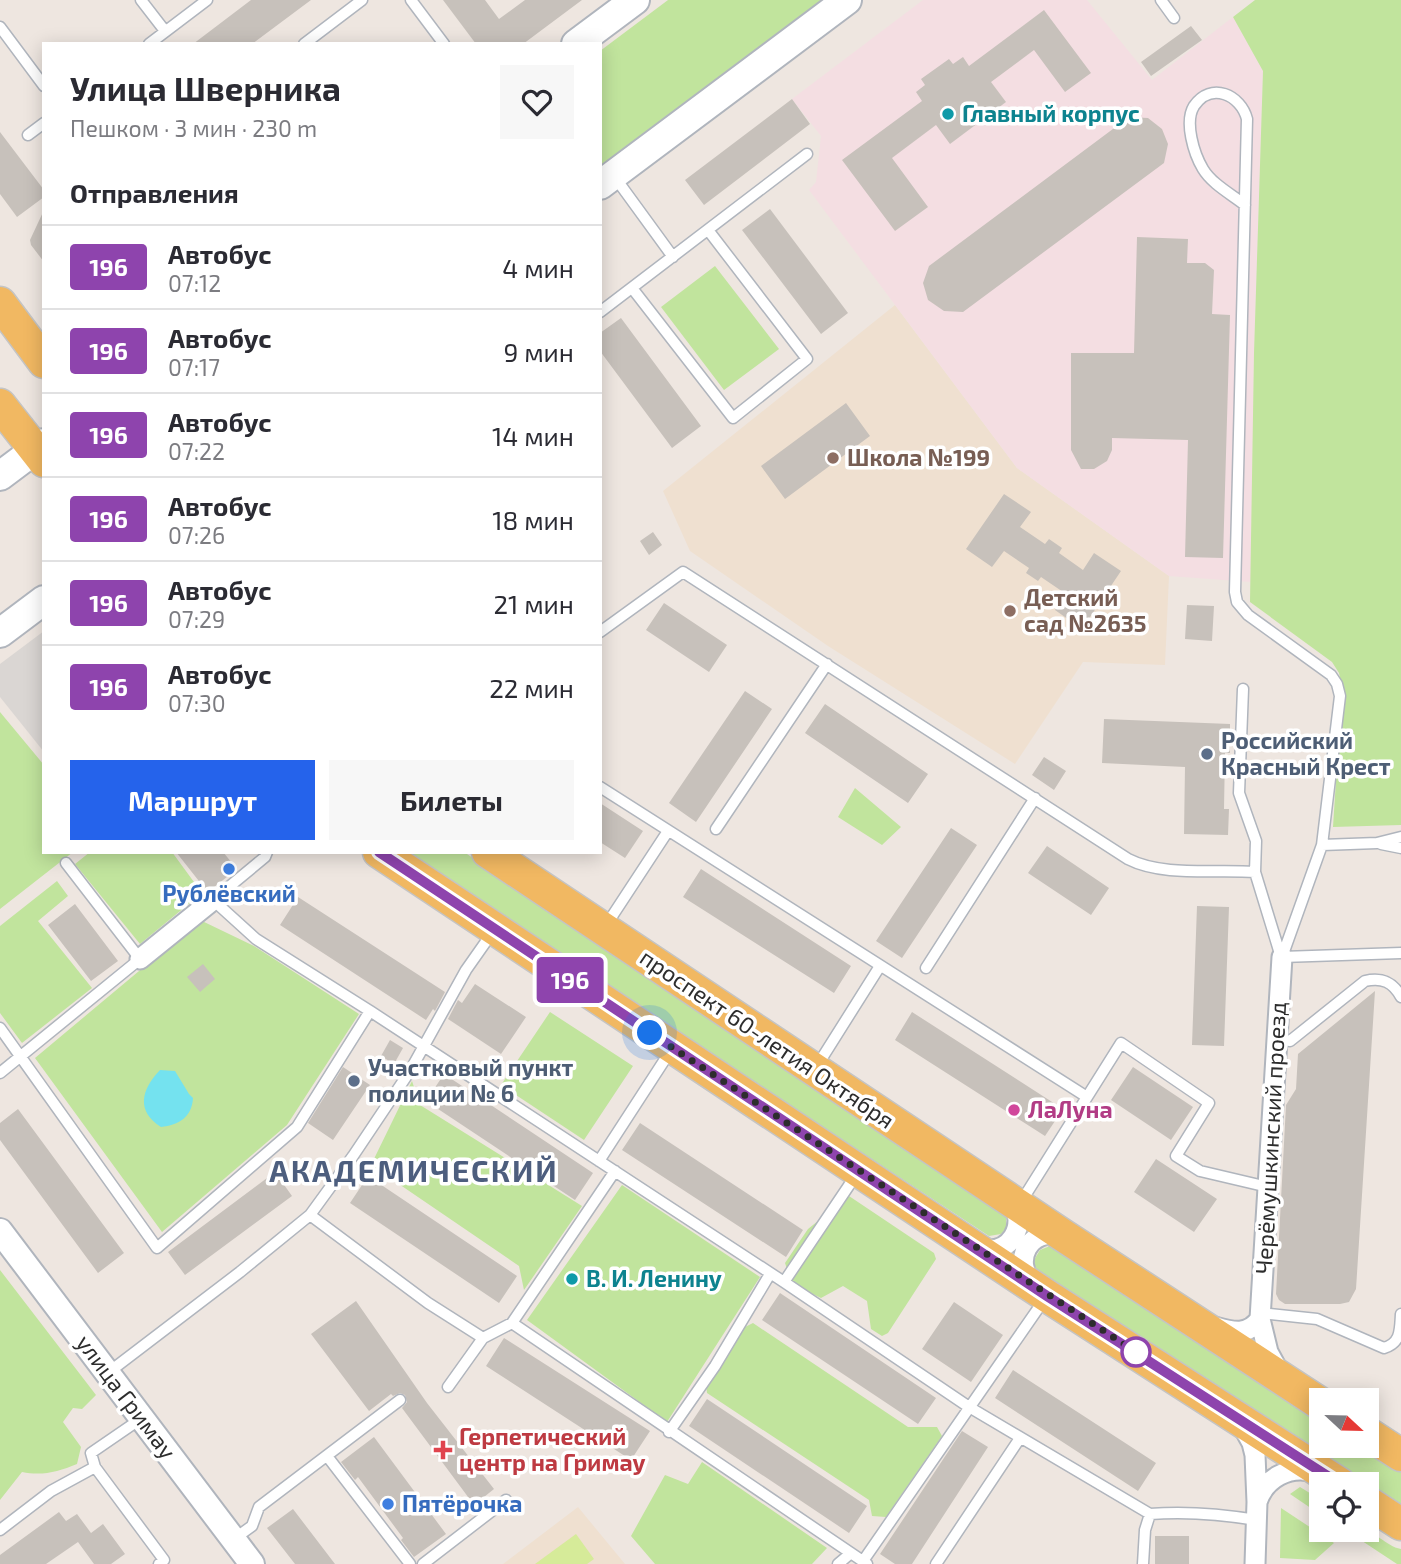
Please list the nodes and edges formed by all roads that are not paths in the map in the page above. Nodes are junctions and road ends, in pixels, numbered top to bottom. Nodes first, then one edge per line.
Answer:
1 (141, 0) edge
2 (207, 0) edge
3 (362, 0) edge
4 (411, 0) edge
5 (635, 0) edge
6 (847, 0) edge
7 (1161, 0) edge
8 (1174, 18) dead end
9 (0, 27) edge
10 (165, 32) junction
11 (152, 42) edge
12 (306, 42) edge
13 (442, 42) edge
14 (579, 42) edge
15 (42, 83) edge
16 (42, 124) edge
17 (28, 135) dead end
18 (807, 154) dead end
19 (607, 180) edge
20 (1245, 205) junction
21 (708, 230) junction
22 (673, 257) junction
23 (632, 288) junction
24 (0, 303) edge
25 (602, 310) edge
26 (42, 359) edge
27 (0, 405) edge
28 (41, 451) edge
29 (0, 476) edge
30 (42, 602) edge
31 (602, 631) edge
32 (0, 633) edge
33 (827, 664) junction
34 (1243, 689) dead end
35 (602, 788) edge
36 (1035, 798) junction
37 (716, 829) dead end
38 (668, 831) junction
39 (1401, 837) edge
40 (1377, 843) junction
41 (1322, 845) junction
42 (1401, 848) edge
43 (267, 854) edge
44 (382, 854) edge
45 (491, 854) edge
46 (66, 863) dead end
47 (1255, 872) junction
48 (213, 900) junction
49 (494, 930) junction
50 (603, 930) junction
51 (1401, 953) edge
52 (1282, 957) junction
53 (140, 959) junction
54 (880, 966) junction
55 (926, 968) dead end
56 (1401, 998) edge
57 (370, 1012) junction
58 (0, 1028) edge
59 (1284, 1040) junction
60 (425, 1046) junction
61 (673, 1048) junction
62 (21, 1056) junction
63 (814, 1070) junction
64 (0, 1073) edge
65 (1087, 1097) junction
66 (599, 1161) junction
67 (615, 1171) junction
68 (859, 1171) junction
69 (1268, 1187) junction
70 (1016, 1203) junction
71 (310, 1215) junction
72 (0, 1231) edge
73 (1064, 1236) junction
74 (979, 1249) junction
75 (770, 1274) junction
76 (784, 1282) junction
77 (1041, 1291) junction
78 (1401, 1314) edge
79 (1260, 1316) junction
80 (512, 1323) junction
81 (1198, 1323) junction
82 (483, 1338) junction
83 (108, 1373) junction
84 (1288, 1382) junction
85 (448, 1387) dead end
86 (1309, 1396) edge
87 (400, 1400) dead end
88 (969, 1407) junction
89 (1233, 1414) junction
90 (142, 1418) junction
91 (669, 1432) junction
92 (1020, 1438) junction
93 (1379, 1441) edge
94 (1401, 1455) edge
95 (327, 1456) junction
96 (95, 1467) junction
97 (1311, 1472) edge
98 (1321, 1472) edge
99 (506, 1500) dead end
100 (1379, 1510) edge
101 (1257, 1511) junction
102 (1150, 1514) junction
103 (1401, 1524) edge
104 (0, 1530) edge
105 (233, 1539) junction
106 (851, 1553) junction
107 (163, 1563) edge
108 (865, 1563) edge
109 (252, 1564) edge
110 (410, 1564) edge
111 (423, 1564) edge
112 (838, 1564) edge
113 (936, 1564) edge
114 (1143, 1564) edge
115 (1255, 1564) edge

1 - 10 lane
2 - 10 lane
3 - 12 lane
4 - 13 lane
5 - 14 main road
6 - 19 main road
7 - 8 lane
9 - 15 lane
10 - 11 lane
16 - 17 lane
18 - 21 lane
19 - 22 lane
20 - 20 lane
20 - 41 lane
21 - 22 lane
21 - 23 lane
22 - 23 lane
23 - 25 lane
24 - 26 main road
27 - 28 main road
28 - 29 main road
30 - 32 main road
31 - 33 lane
33 - 36 lane
33 - 37 lane
34 - 47 lane
35 - 38 lane
36 - 47 lane
36 - 55 lane
38 - 50 lane
38 - 54 lane
39 - 40 lane
40 - 41 lane
40 - 42 lane
41 - 52 lane
43 - 48 lane
44 - 49 main road
45 - 50 main road, проспект 60-летия Октября
46 - 53 lane
47 - 52 lane
48 - 53 street
48 - 57 lane
49 - 60 lane
49 - 61 main road
50 - 63 main road, проспект 60-летия Октября
51 - 52 lane
52 - 59 street, Черёмушкинский проезд
53 - 62 lane
54 - 63 lane
54 - 65 lane
56 - 59 lane
57 - 60 lane
57 - 62 lane
58 - 62 lane
59 - 69 street, Черёмушкинский проезд
60 - 66 lane
60 - 71 lane
61 - 66 lane
61 - 68 main road
62 - 64 lane
63 - 70 main road, проспект 60-летия Октября
65 - 69 lane
65 - 70 lane
66 - 67 lane
67 - 75 lane
67 - 80 lane
68 - 74 main road
68 - 76 lane
69 - 79 street, Черёмушкинский проезд
70 - 73 main road, проспект 60-летия Октября
70 - 74 street
71 - 82 lane
71 - 83 lane
72 - 83 street, улица Гримау
73 - 77 street
73 - 81 main road, проспект 60-летия Октября
74 - 77 main road
75 - 76 lane
75 - 91 lane
76 - 88 lane
77 - 88 lane
77 - 89 main road
78 - 79 lane
79 - 81 street
79 - 84 street, Черёмушкинский проезд
80 - 82 lane
80 - 91 lane
81 - 84 main road, проспект 60-летия Октября
82 - 85 lane
83 - 90 street, улица Гримау
84 - 86 main road, проспект 60-летия Октября
87 - 95 lane
88 - 92 lane
88 - 108 lane
89 - 98 main road
89 - 101 street
90 - 96 lane
90 - 105 street, улица Гримау
91 - 106 lane
92 - 102 lane
92 - 113 lane
93 - 94 main road
95 - 105 lane
95 - 110 lane
96 - 104 lane
96 - 107 lane
97 - 101 street
99 - 111 lane
100 - 103 main road
101 - 102 lane
101 - 115 street
102 - 114 lane
105 - 109 street, улица Гримау
106 - 108 lane
106 - 112 lane

